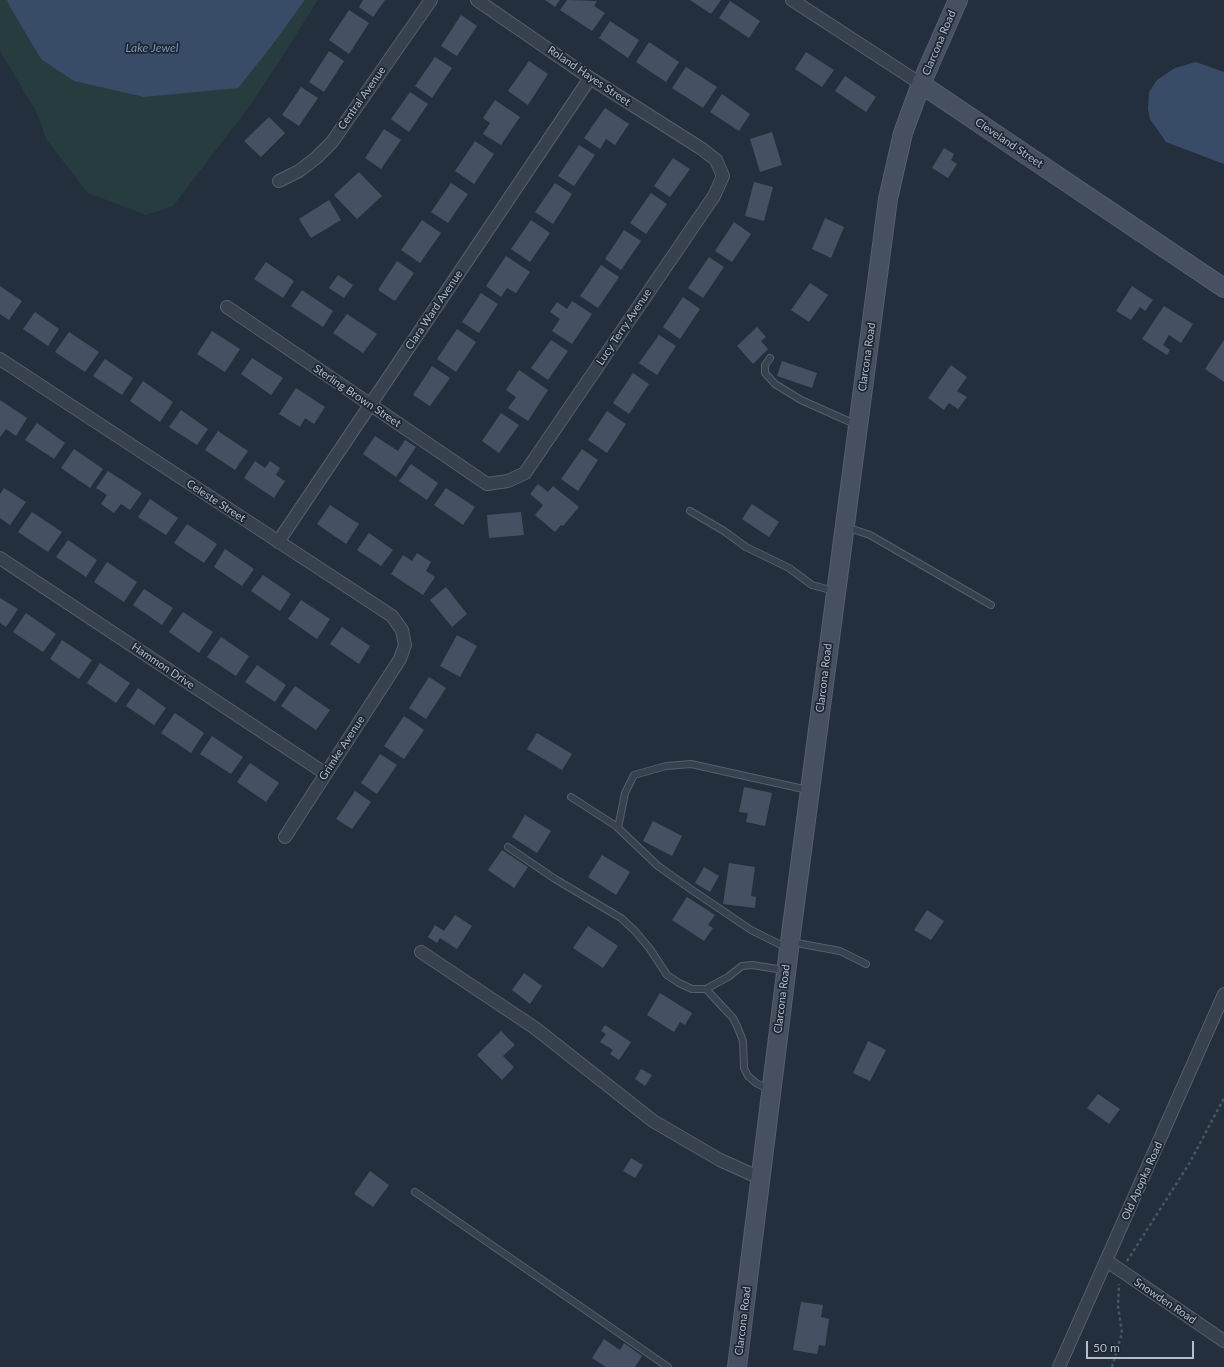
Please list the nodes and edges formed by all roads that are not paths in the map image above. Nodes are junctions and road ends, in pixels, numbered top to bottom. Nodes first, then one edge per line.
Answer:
1 (431, 0) edge
2 (477, 0) edge
3 (792, 0) edge
4 (958, 0) edge
5 (590, 78) junction
6 (921, 84) junction
7 (702, 149) joint
8 (279, 181) dead end
9 (1224, 288) edge
10 (227, 307) dead end
11 (770, 358) dead end
12 (0, 359) edge
13 (370, 405) junction
14 (858, 426) junction
15 (487, 484) joint
16 (690, 511) dead end
17 (844, 526) junction
18 (278, 542) junction
19 (0, 558) edge
20 (835, 591) junction
21 (991, 605) dead end
22 (400, 659) joint
23 (326, 774) junction
24 (809, 790) junction
25 (571, 797) dead end
26 (618, 828) junction
27 (285, 837) dead end
28 (508, 847) dead end
29 (789, 945) junction
30 (421, 952) dead end
31 (866, 964) dead end
32 (786, 971) junction
33 (706, 989) junction
34 (1224, 994) edge
35 (771, 1091) junction
36 (760, 1178) junction
37 (415, 1192) dead end
38 (1107, 1261) junction
39 (1224, 1341) edge
40 (668, 1367) edge
41 (737, 1367) edge
42 (1059, 1367) edge

1 - 8 street, Central Avenue
2 - 5 street, Roland Hayes Street
3 - 6 street, Cleveland Street
4 - 6 main road, Clarcona Road
5 - 7 street, Roland Hayes Street
5 - 13 street, Clara Ward Avenue
6 - 9 main road, Cleveland Street
6 - 14 main road, Clarcona Road
7 - 15 street, Lucy Terry Avenue
10 - 13 street, Sterling Brown Street
11 - 14 lane
12 - 18 street, Celeste Street
13 - 15 street, Sterling Brown Street
13 - 18 street, Clara Ward Avenue
14 - 17 main road, Clarcona Road
16 - 20 lane
17 - 20 main road, Clarcona Road
17 - 21 lane
18 - 22 street, Celeste Street
19 - 23 street, Hammon Drive
20 - 24 main road, Clarcona Road
22 - 23 street, Grimke Avenue
23 - 27 street, Grimke Avenue
24 - 26 lane
24 - 29 main road, Clarcona Road
25 - 26 lane
26 - 29 lane
28 - 33 lane
29 - 31 lane
29 - 32 main road, Clarcona Road
30 - 36 street
32 - 33 lane
32 - 35 main road, Clarcona Road
33 - 35 lane
34 - 38 street, Old Apopka Road
35 - 36 main road, Clarcona Road
36 - 41 main road, Clarcona Road
37 - 40 lane
38 - 39 street, Snowden Road
38 - 42 street, Old Apopka Road

